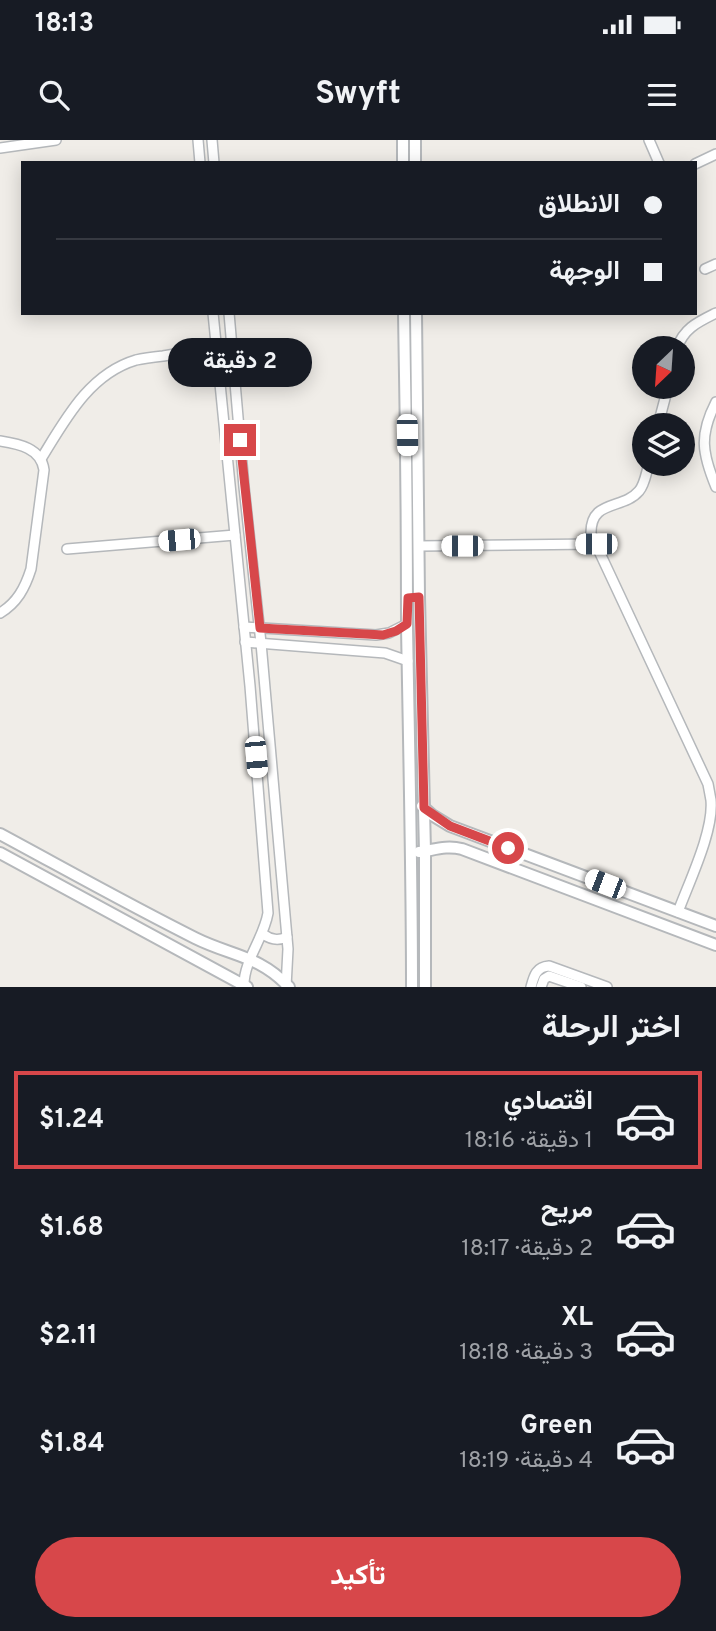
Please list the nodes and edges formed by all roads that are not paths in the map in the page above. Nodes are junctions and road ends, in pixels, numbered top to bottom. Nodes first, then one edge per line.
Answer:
1 (56, 140) edge
2 (198, 140) edge
3 (212, 140) edge
4 (403, 140) edge
5 (415, 140) edge
6 (649, 140) edge
7 (0, 148) edge
8 (716, 154) edge
9 (200, 161) edge
10 (214, 161) edge
11 (403, 161) edge
12 (415, 161) edge
13 (658, 161) edge
14 (697, 163) edge
15 (716, 264) edge
16 (705, 269) dead end
17 (716, 313) edge
18 (213, 315) edge
19 (229, 315) edge
20 (404, 315) edge
21 (416, 315) edge
22 (683, 336) edge
23 (216, 348) junction
24 (716, 402) edge
25 (0, 441) edge
26 (41, 458) junction
27 (645, 476) edge
28 (716, 487) edge
29 (235, 535) junction
30 (596, 544) junction
31 (419, 546) junction
32 (67, 549) dead end
33 (413, 598) junction
34 (0, 613) edge
35 (407, 624) junction
36 (244, 627) junction
37 (260, 628) junction
38 (245, 642) junction
39 (261, 643) junction
40 (408, 661) junction
41 (410, 797) junction
42 (424, 808) junction
43 (0, 834) edge
44 (425, 851) junction
45 (0, 853) edge
46 (412, 853) junction
47 (678, 912) junction
48 (716, 926) edge
49 (263, 934) junction
50 (287, 937) junction
51 (716, 944) edge
52 (251, 959) junction
53 (537, 971) junction
54 (542, 983) edge
55 (245, 986) edge
56 (287, 986) edge
57 (412, 987) edge
58 (425, 987) edge
59 (531, 987) edge
60 (581, 987) edge
61 (607, 987) edge

1 - 7 street
2 - 9 street
3 - 10 street
4 - 11 street
5 - 12 street
6 - 13 street
8 - 14 street
15 - 16 street
17 - 22 street
18 - 23 street
19 - 37 street
20 - 33 street
21 - 31 street
23 - 26 street
23 - 29 street
24 - 28 street
25 - 26 street
26 - 34 street
27 - 30 street
29 - 32 street
29 - 36 street
30 - 31 street
30 - 47 street
31 - 33 street
33 - 35 street
33 - 42 street
35 - 37 street
35 - 40 street
36 - 37 street
36 - 38 street
37 - 39 street
38 - 39 street
38 - 49 street
39 - 40 street
39 - 50 street
40 - 41 street
41 - 42 street
41 - 46 street
42 - 44 street
42 - 47 street
43 - 52 street
44 - 46 street
44 - 51 street
44 - 58 street
45 - 55 street
46 - 57 street
47 - 48 street
49 - 50 street
49 - 52 street
50 - 56 street
52 - 55 street
52 - 56 street
53 - 54 street
53 - 59 street
53 - 61 street
54 - 60 street

